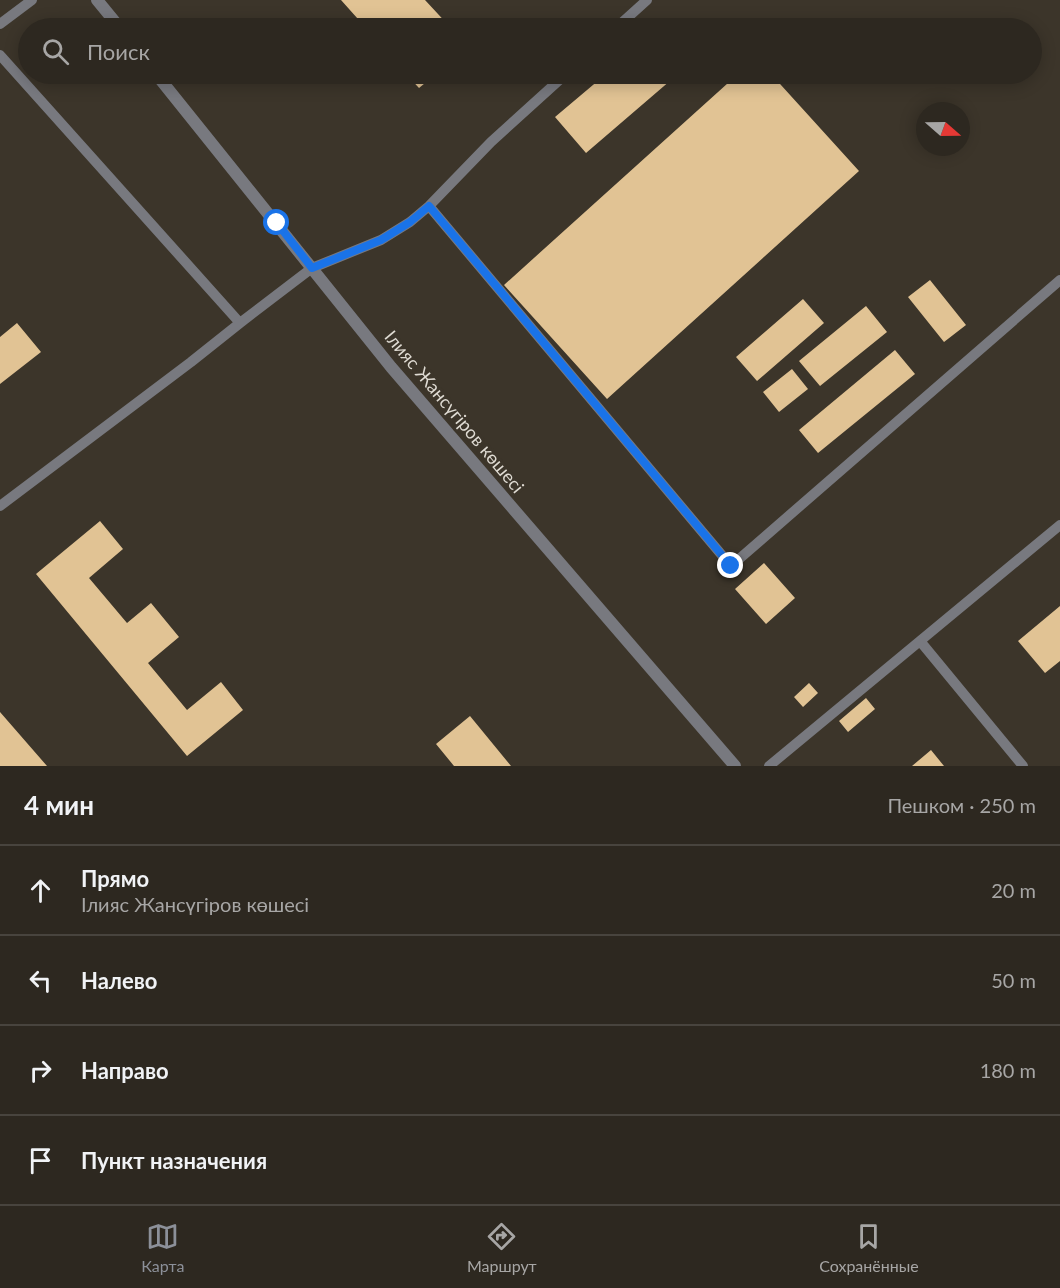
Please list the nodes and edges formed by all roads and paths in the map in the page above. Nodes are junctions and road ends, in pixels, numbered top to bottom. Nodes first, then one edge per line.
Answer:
1 (32, 0) edge
2 (97, 0) edge
3 (647, 0) edge
4 (112, 18) edge
5 (627, 18) edge
6 (0, 24) edge
7 (0, 55) edge
8 (18, 75) edge
9 (26, 84) edge
10 (164, 84) edge
11 (555, 84) edge
12 (429, 206) junction
13 (312, 268) junction
14 (1060, 279) edge
15 (240, 323) junction
16 (0, 506) edge
17 (1060, 525) edge
18 (920, 641) junction
19 (735, 766) edge
20 (769, 766) edge
21 (1023, 766) edge

1 - 6 lane
2 - 4 street
3 - 5 lane
7 - 8 lane
9 - 15 lane
10 - 13 street, Ілияс Жансүгіров көшесі
11 - 12 lane
12 - 13 lane
12 - 14 lane
13 - 15 lane
13 - 19 street, Ілияс Жансүгіров көшесі
15 - 16 lane
17 - 18 lane
18 - 20 lane
18 - 21 lane

